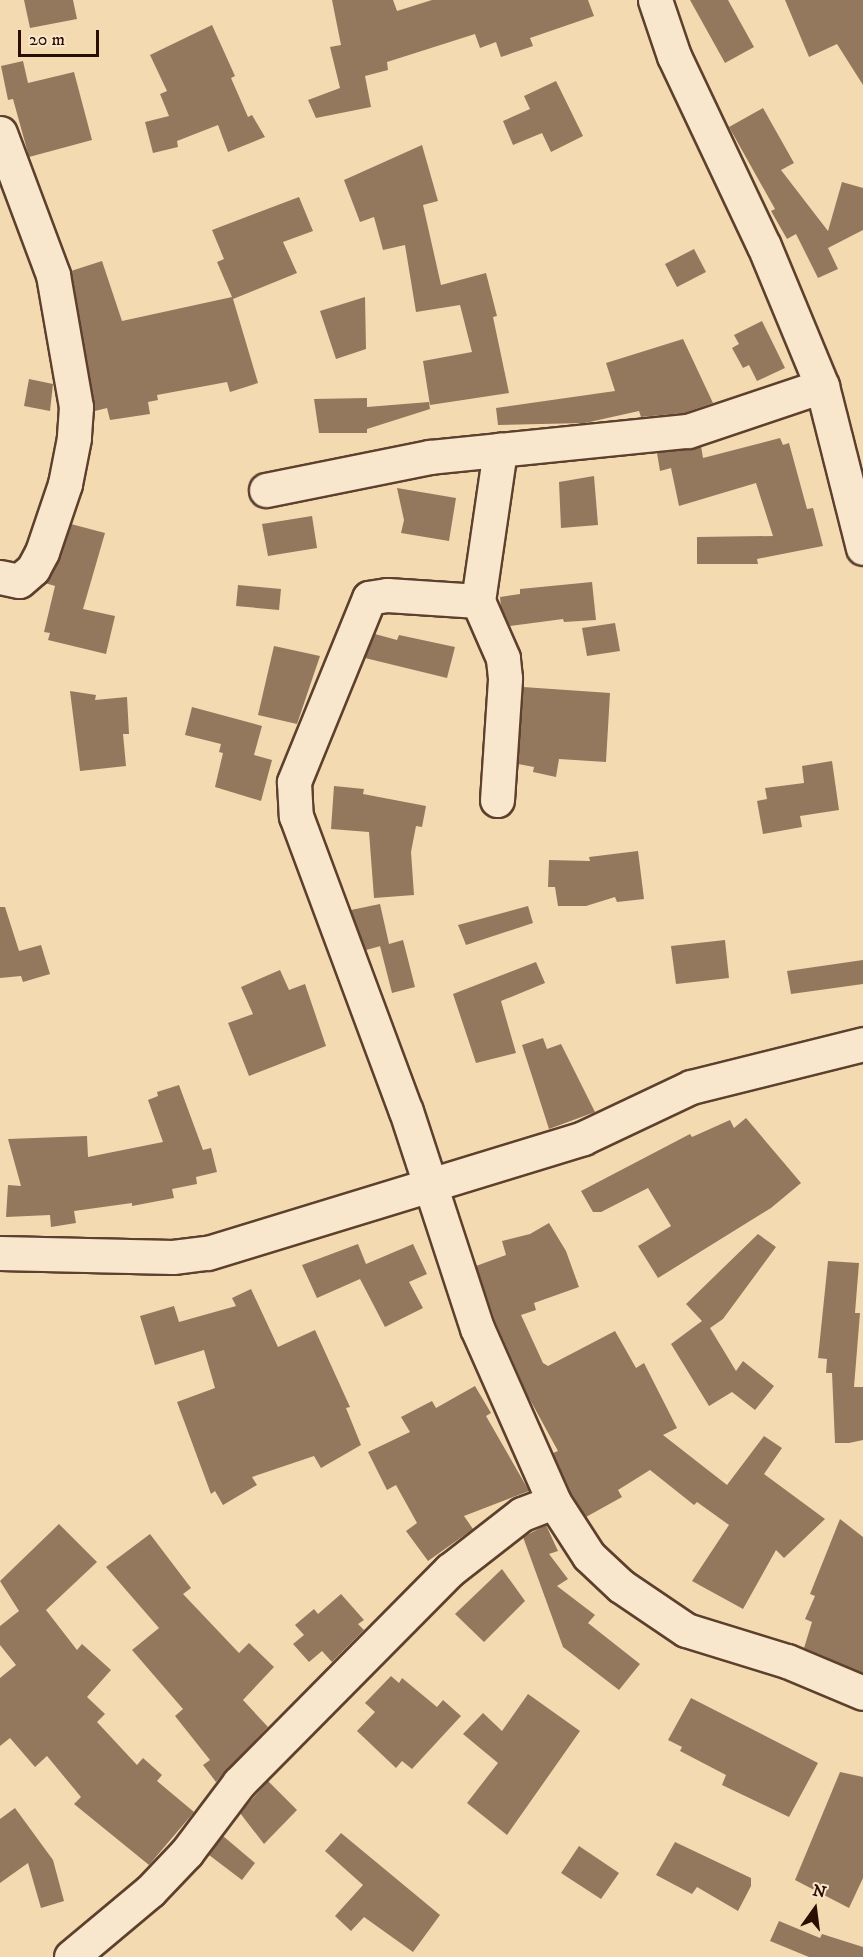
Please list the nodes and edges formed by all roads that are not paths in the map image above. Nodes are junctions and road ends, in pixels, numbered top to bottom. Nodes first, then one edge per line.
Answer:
1 (655, 0) edge
2 (0, 134) edge
3 (822, 386) junction
4 (500, 450) junction
5 (266, 490) dead end
6 (863, 548) edge
7 (0, 577) edge
8 (478, 601) junction
9 (497, 800) dead end
10 (863, 1044) edge
11 (431, 1187) junction
12 (0, 1253) edge
13 (554, 1502) junction
14 (863, 1693) edge
15 (71, 1957) edge

1 - 3 street
2 - 7 street
3 - 4 street
3 - 6 street
4 - 5 street
4 - 8 street
8 - 9 street
8 - 11 street
10 - 11 street
11 - 12 street
11 - 13 street
13 - 14 street
13 - 15 street

